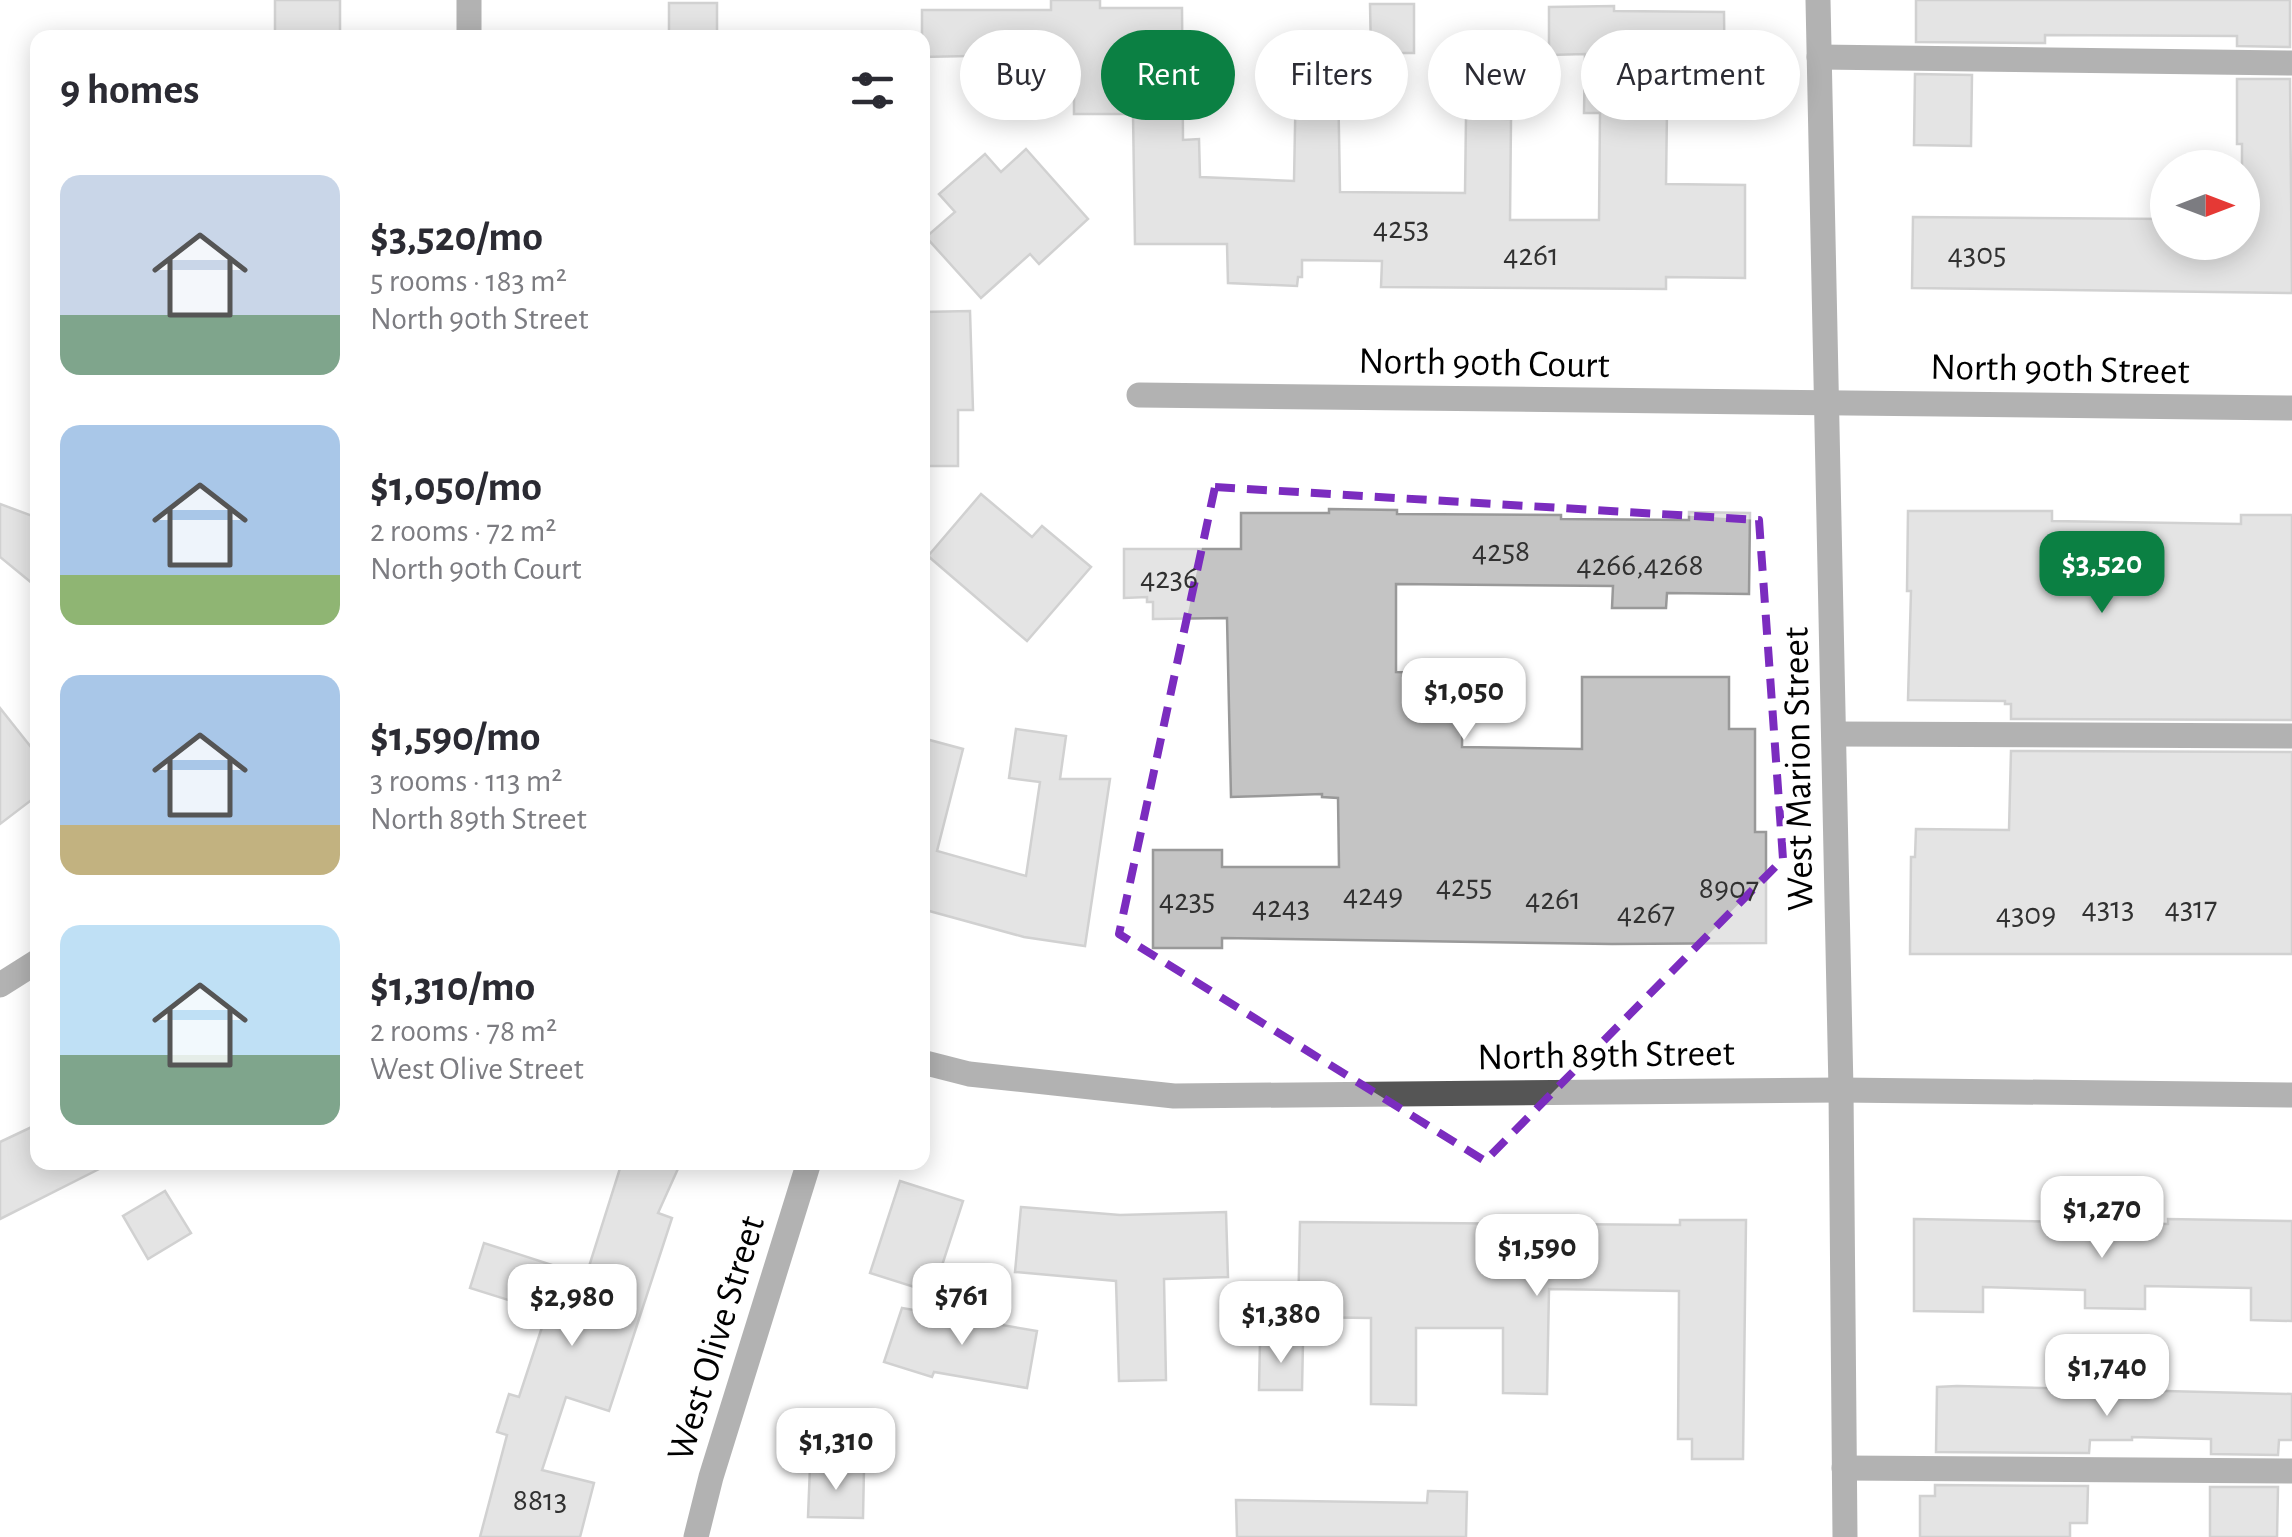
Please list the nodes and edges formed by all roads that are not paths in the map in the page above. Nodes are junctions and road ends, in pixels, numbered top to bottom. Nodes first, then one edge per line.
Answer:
1 (469, 0) edge
2 (1818, 0) edge
3 (469, 30) edge
4 (1819, 57) junction
5 (2292, 63) edge
6 (1139, 395) dead end
7 (1828, 403) junction
8 (2292, 408) edge
9 (1834, 734) junction
10 (2292, 736) edge
11 (30, 966) edge
12 (0, 984) edge
13 (930, 1064) edge
14 (1841, 1090) junction
15 (2292, 1095) edge
16 (806, 1170) edge
17 (1844, 1468) junction
18 (2292, 1471) edge
19 (696, 1537) edge
20 (1845, 1537) edge

1 - 3 street
2 - 4 street, West Marion Street
4 - 5 street
4 - 7 street, West Marion Street
6 - 7 street, North 90th Court
7 - 8 street, North 90th Street
7 - 9 street, West Marion Street
9 - 10 street
9 - 14 street, West Marion Street
11 - 12 street
13 - 14 street, North 89th Street
14 - 15 street, North 89th Street
14 - 17 street, West Marion Street
16 - 19 street, West Olive Street
17 - 18 street
17 - 20 street, West Marion Street

